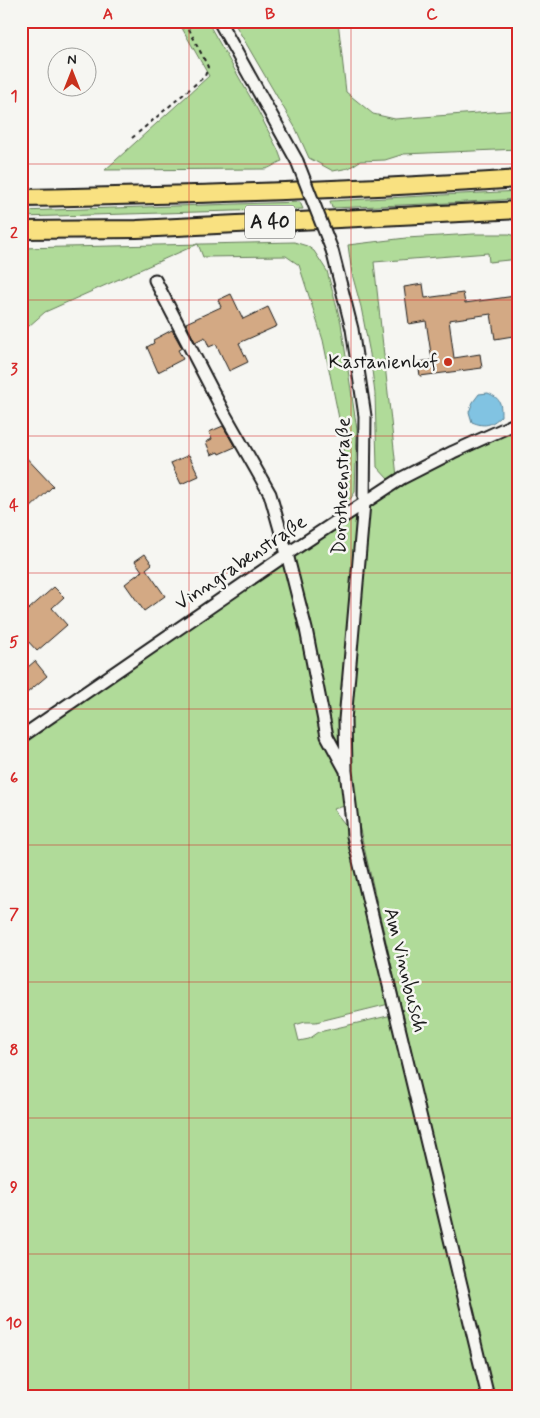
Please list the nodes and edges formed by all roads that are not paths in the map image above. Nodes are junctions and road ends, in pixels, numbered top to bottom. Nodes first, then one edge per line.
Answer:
1 (219, 21) edge
2 (519, 179) edge
3 (21, 198) edge
4 (519, 210) edge
5 (21, 230) edge
6 (155, 280) dead end
7 (519, 422) edge
8 (364, 503) junction
9 (287, 554) junction
10 (21, 738) edge
11 (346, 771) junction
12 (488, 1397) edge

1 - 8 street, Dorotheenstraße, bridge
2 - 3 highway, A 40
4 - 5 highway, A 40
6 - 9 street
7 - 8 street, Vinngrabenstraße
8 - 9 street, Vinngrabenstraße
8 - 11 street, Dorotheenstraße
9 - 10 street, Vinngrabenstraße
9 - 11 street, Am Vinnbusch
11 - 12 street, Am Vinnbusch

